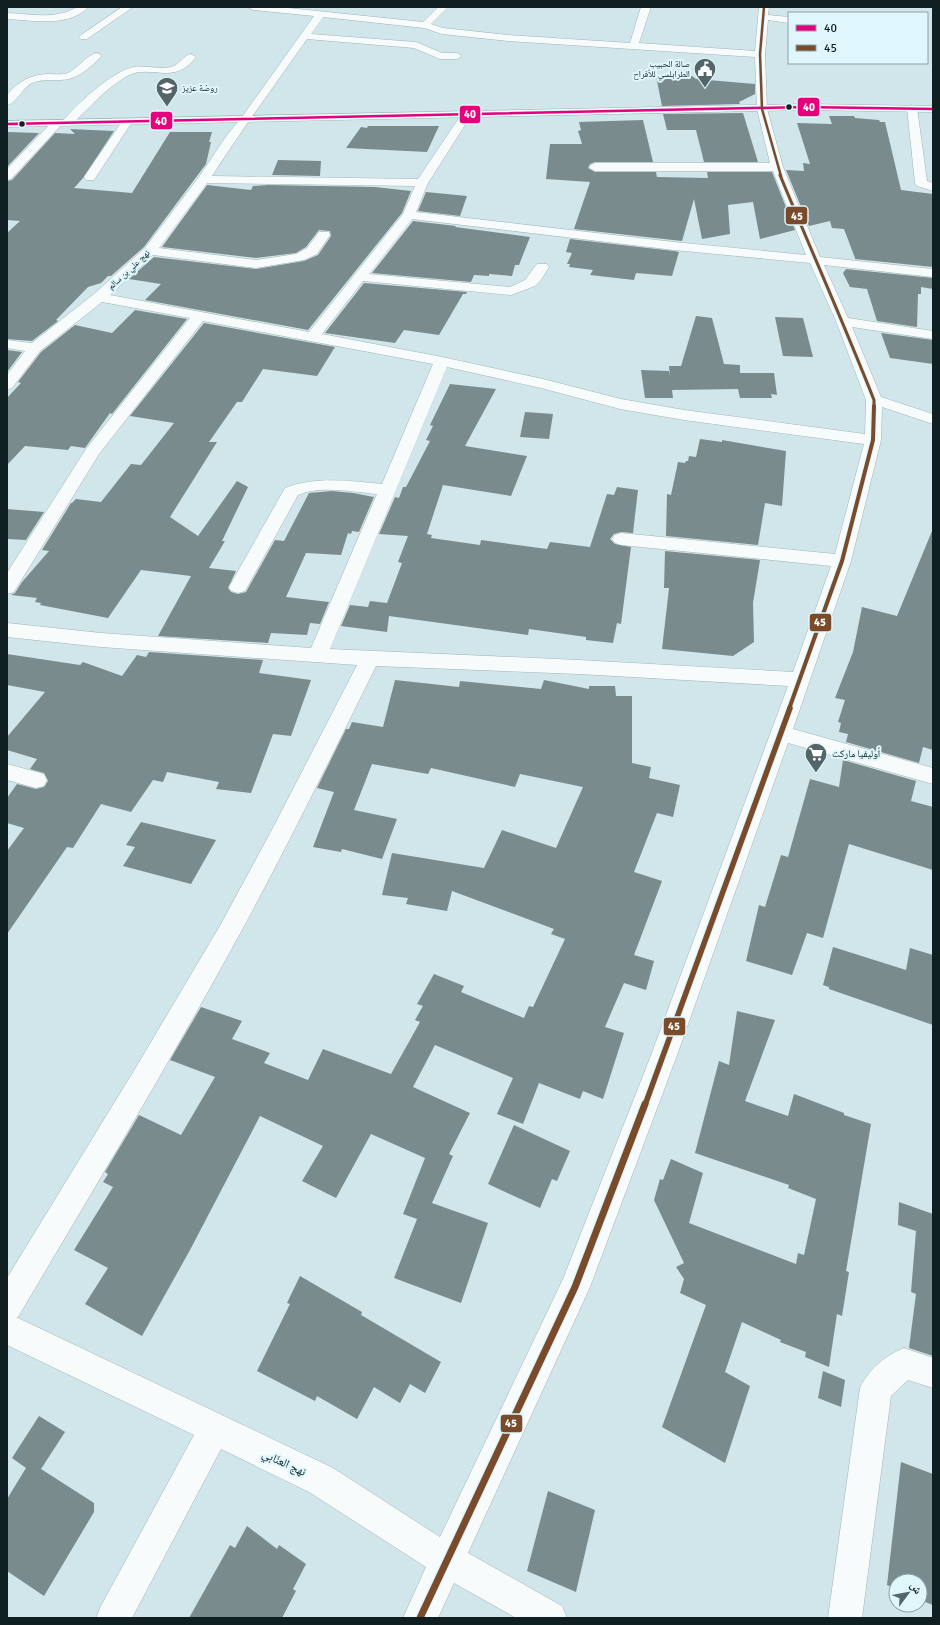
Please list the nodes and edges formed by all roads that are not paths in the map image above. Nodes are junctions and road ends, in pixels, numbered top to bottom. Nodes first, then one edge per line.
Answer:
1 (83, 7) edge
2 (128, 7) edge
3 (253, 7) edge
4 (443, 7) edge
5 (646, 7) edge
6 (310, 10) edge
7 (763, 12) edge
8 (320, 14) junction
9 (7, 16) edge
10 (788, 20) edge
11 (425, 25) junction
12 (305, 36) junction
13 (84, 37) dead end
14 (634, 46) junction
15 (760, 54) junction
16 (96, 56) dead end
17 (457, 56) dead end
18 (191, 57) dead end
19 (7, 102) edge
20 (762, 108) junction
21 (912, 108) junction
22 (933, 109) edge
23 (467, 114) junction
24 (246, 119) junction
25 (127, 122) junction
26 (62, 123) junction
27 (7, 124) edge
28 (595, 167) dead end
29 (777, 167) junction
30 (7, 176) edge
31 (90, 177) dead end
32 (204, 179) junction
33 (422, 182) junction
34 (933, 187) edge
35 (409, 215) junction
36 (324, 235) dead end
37 (150, 251) junction
38 (815, 260) junction
39 (542, 267) dead end
40 (933, 273) edge
41 (361, 277) junction
42 (99, 297) junction
43 (199, 316) junction
44 (843, 321) junction
45 (933, 335) edge
46 (312, 336) junction
47 (7, 344) edge
48 (35, 348) junction
49 (442, 360) junction
50 (7, 385) edge
51 (874, 400) junction
52 (933, 419) edge
53 (873, 440) junction
54 (386, 490) junction
55 (621, 539) dead end
56 (842, 561) junction
57 (238, 587) dead end
58 (7, 588) edge
59 (7, 630) edge
60 (318, 656) junction
61 (370, 659) junction
62 (800, 680) junction
63 (781, 733) junction
64 (7, 772) edge
65 (933, 776) edge
66 (36, 780) dead end
67 (7, 1306) edge
68 (7, 1329) edge
69 (933, 1373) edge
70 (214, 1430) junction
71 (446, 1560) junction
72 (113, 1618) edge
73 (420, 1618) edge
74 (550, 1618) edge
75 (844, 1618) edge

1 - 9 street
2 - 13 street
3 - 6 street
4 - 11 street
5 - 14 street
6 - 8 street
7 - 10 street
7 - 15 street
8 - 11 street
8 - 12 street, نهج علي بن سالم
11 - 14 street
12 - 17 street
12 - 24 street, نهج علي بن سالم
14 - 15 street
15 - 20 street
16 - 19 street
18 - 26 street
20 - 21 street
20 - 23 street
20 - 29 street
21 - 22 street
21 - 34 street
23 - 24 street
23 - 33 street
24 - 25 street
24 - 32 street, نهج علي بن سالم
25 - 26 street
25 - 31 street
26 - 27 street
26 - 30 street
28 - 29 street
29 - 38 street
32 - 33 street
32 - 37 street, نهج علي بن سالم
33 - 35 street
35 - 38 street
35 - 41 street
36 - 37 street
37 - 42 street, نهج علي بن سالم
38 - 40 street
38 - 44 street
39 - 41 street
41 - 46 street
42 - 43 street
42 - 48 street, نهج علي بن سالم
43 - 46 street
43 - 58 street
44 - 45 street
44 - 51 street
46 - 49 street
47 - 48 street
48 - 50 street, نهج علي بن سالم
49 - 53 street
49 - 54 street
51 - 52 street
51 - 53 street
53 - 56 street
54 - 57 street
54 - 60 street
55 - 56 street
56 - 62 street
59 - 60 street
60 - 61 street
61 - 62 street
61 - 67 street
62 - 63 street
63 - 65 street
63 - 71 street
64 - 66 street
68 - 70 street, نهج العنّابي
69 - 75 street
70 - 71 street, نهج العنّابي
70 - 72 street
71 - 73 street
71 - 74 street, نهج العنّابي

